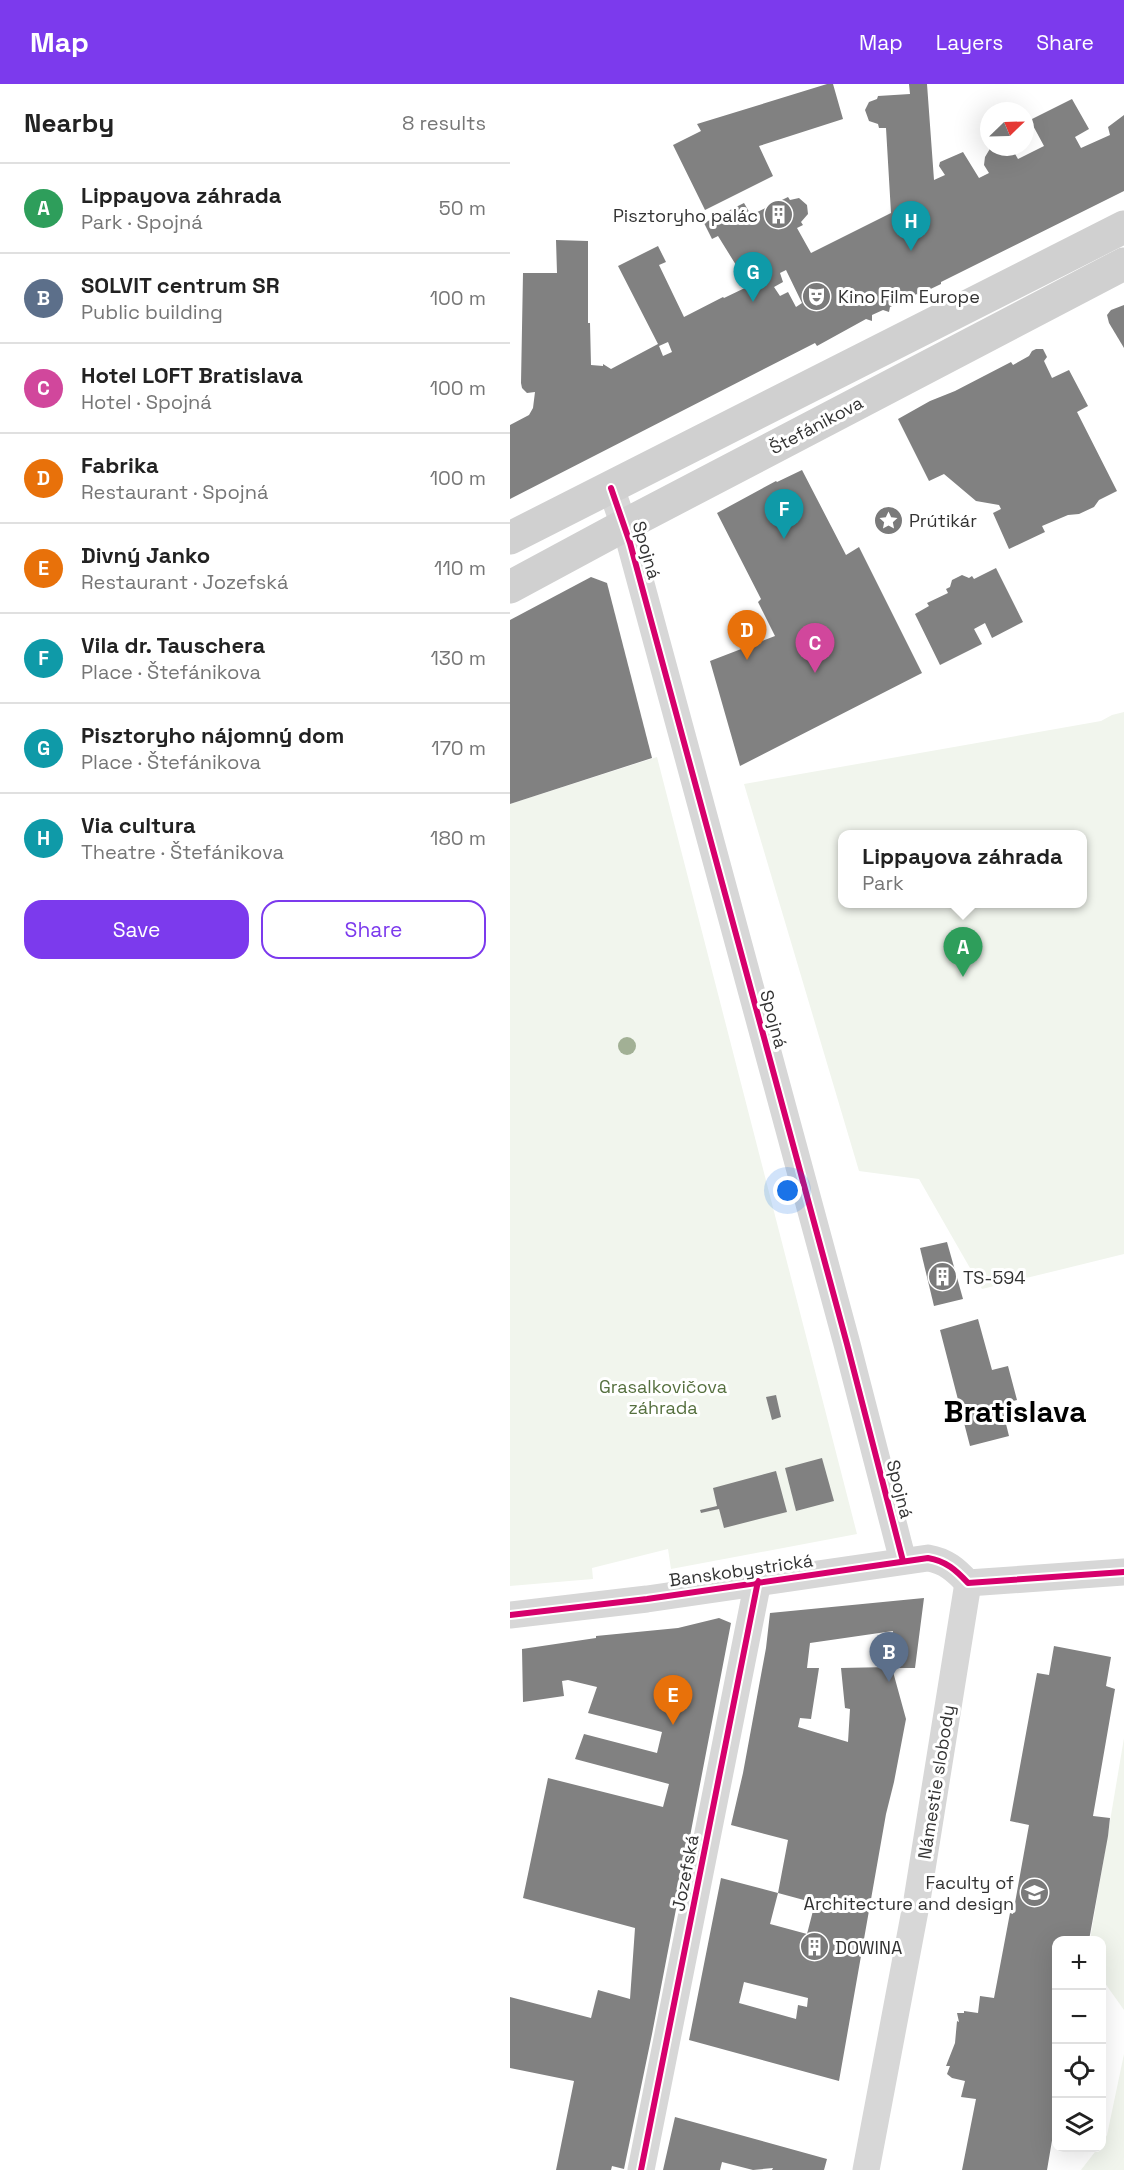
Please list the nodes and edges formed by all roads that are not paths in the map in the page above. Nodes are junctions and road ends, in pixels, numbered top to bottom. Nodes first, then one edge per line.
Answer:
1 (1124, 227) edge
2 (1124, 264) edge
3 (611, 488) junction
4 (625, 525) junction
5 (510, 538) edge
6 (510, 588) edge
7 (903, 1561) junction
8 (1124, 1572) edge
9 (758, 1581) junction
10 (968, 1583) junction
11 (510, 1615) edge
12 (641, 2170) edge
13 (866, 2170) edge

1 - 3 main road, Štefánikova
2 - 4 main road, Štefánikova
3 - 4 street, Spojná
3 - 5 main road, Štefánikova
4 - 6 main road, Štefánikova
4 - 7 street, Spojná
7 - 9 street, Banskobystrická
7 - 10 street, Banskobystrická
8 - 10 street
9 - 11 street, Banskobystrická
9 - 12 street, Jozefská
10 - 13 street, Námestie slobody

